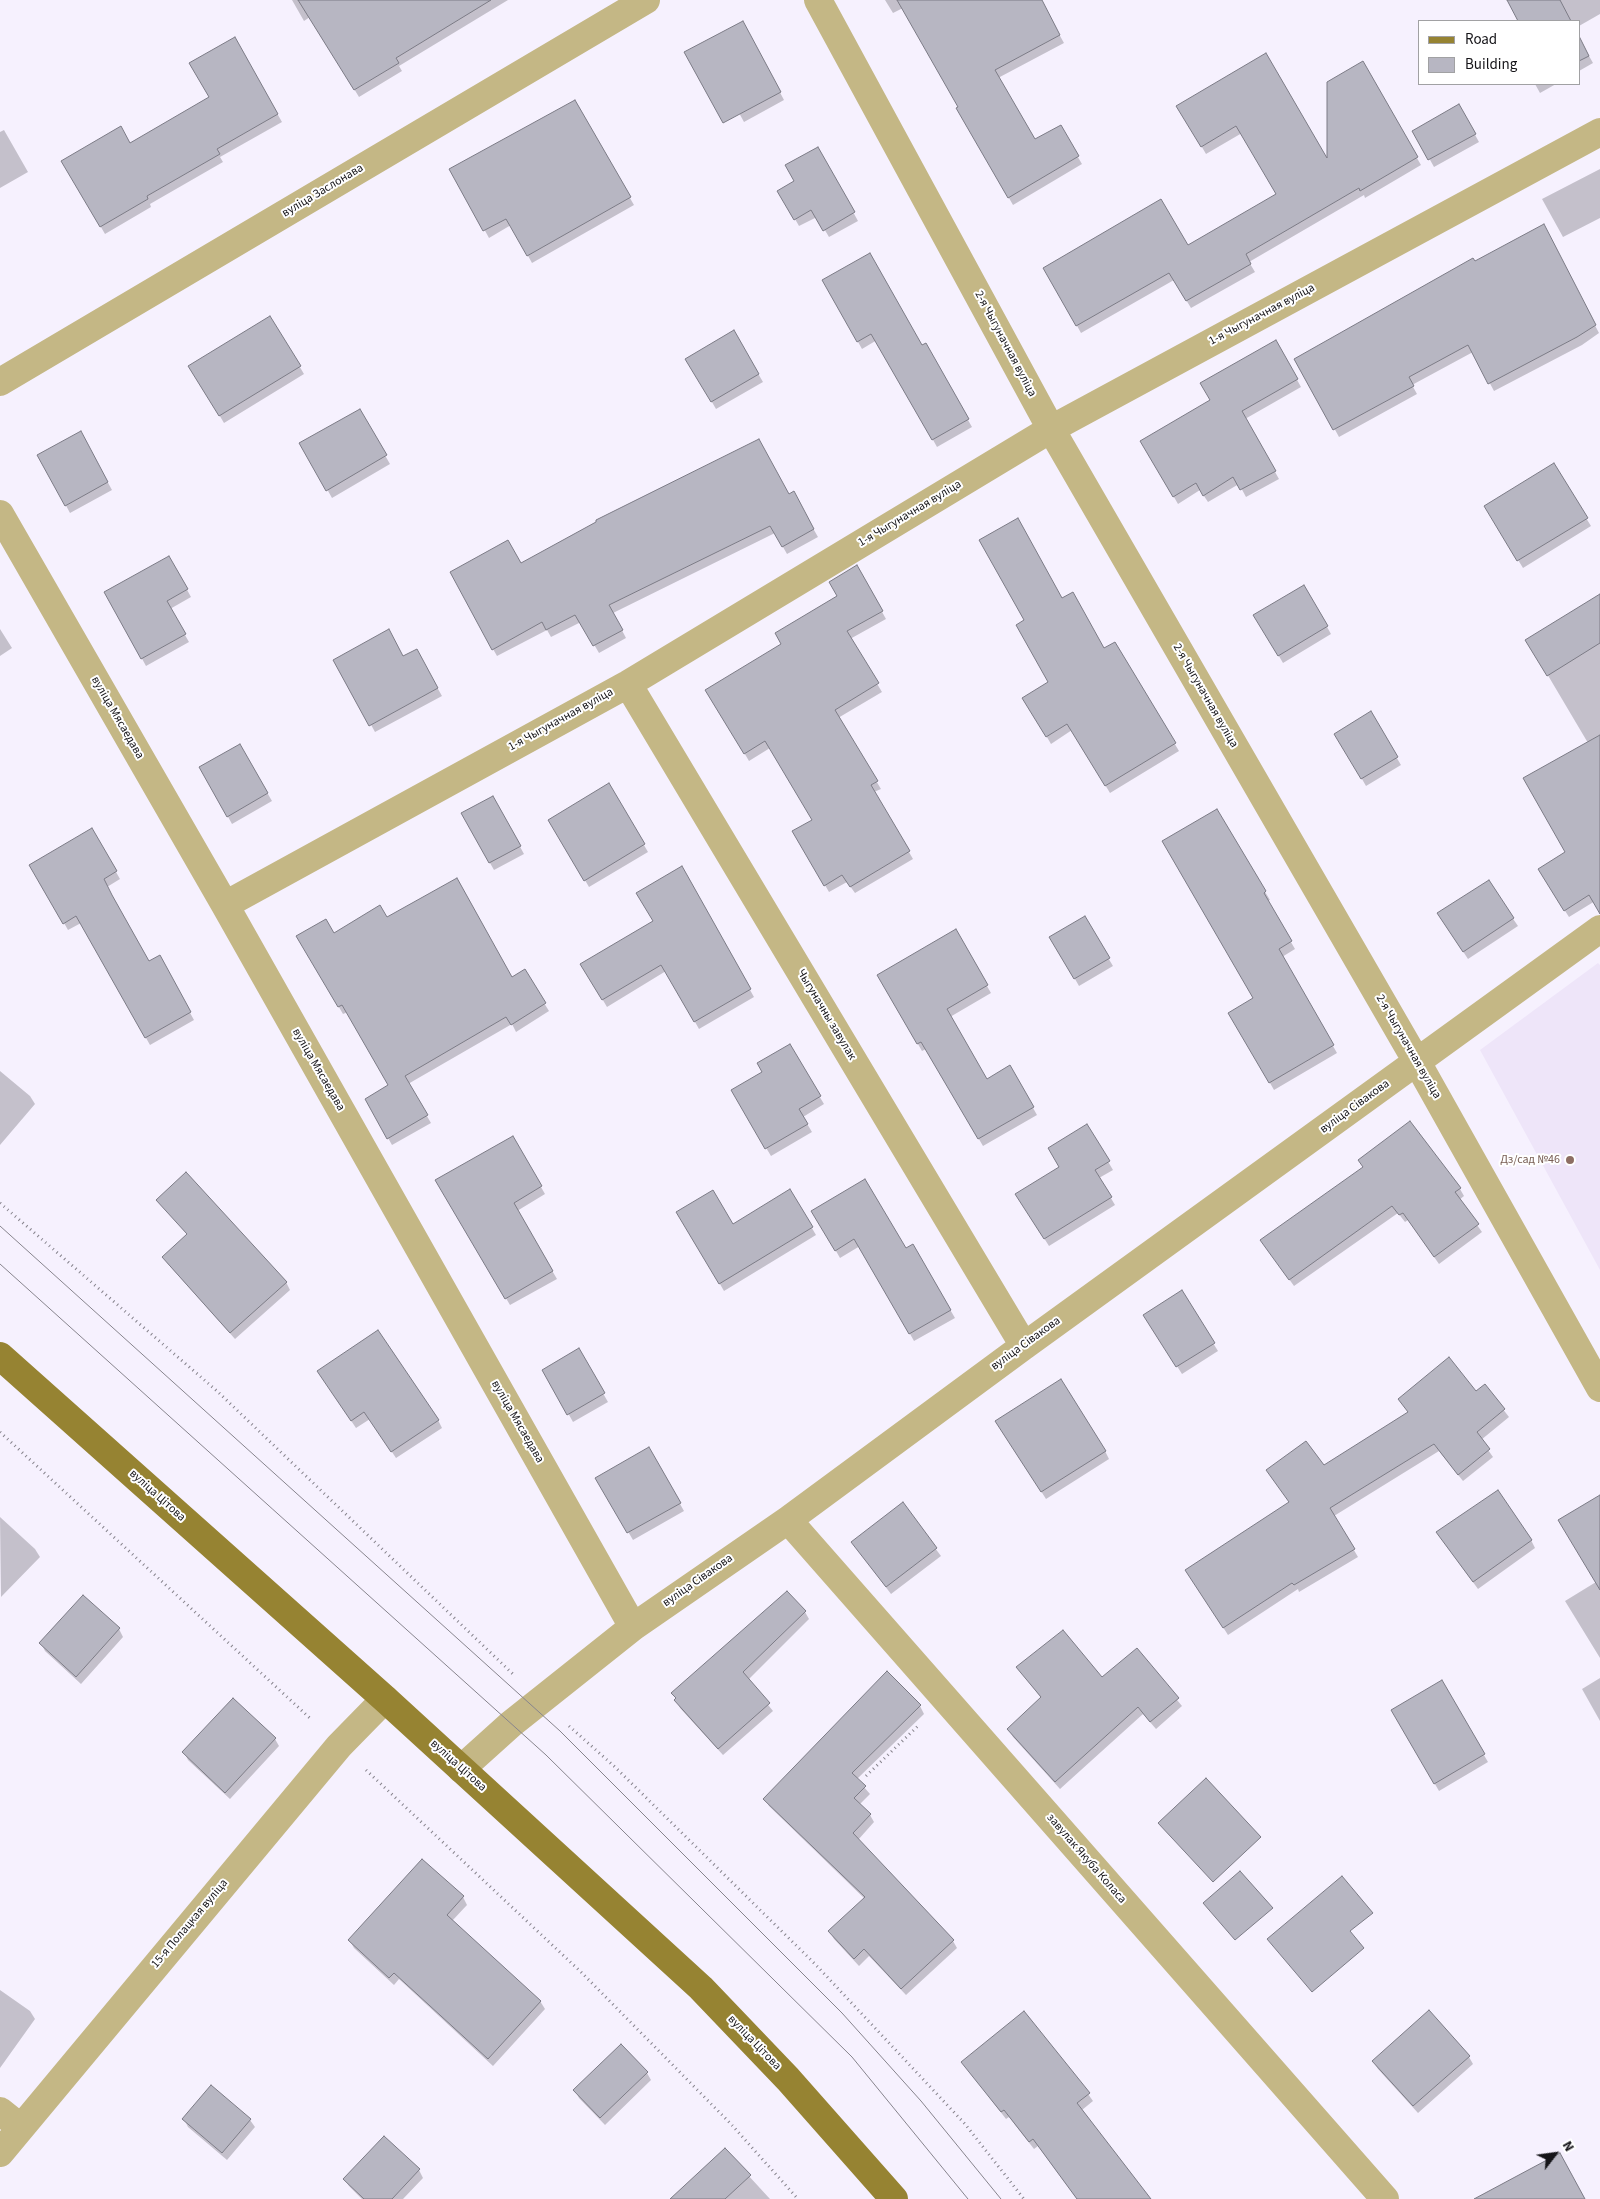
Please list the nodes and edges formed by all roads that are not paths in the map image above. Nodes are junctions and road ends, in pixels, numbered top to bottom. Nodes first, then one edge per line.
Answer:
1 (646, 0) edge
2 (818, 0) edge
3 (1600, 132) edge
4 (0, 382) edge
5 (1051, 429) junction
6 (0, 514) edge
7 (628, 684) junction
8 (224, 905) junction
9 (1600, 929) edge
10 (1417, 1062) junction
11 (1024, 1346) junction
12 (0, 1356) edge
13 (1600, 1388) edge
14 (788, 1520) junction
15 (633, 1627) junction
16 (385, 1699) junction
17 (461, 1770) junction
18 (10, 2119) edge
19 (0, 2153) edge
20 (894, 2199) edge
21 (1385, 2199) edge

1 - 4 street, вуліца Заслонава
2 - 5 street, 2-я Чыгуначная вуліца
3 - 5 street, 1-я Чыгуначная вуліца
5 - 7 street, 1-я Чыгуначная вуліца
5 - 10 street, 2-я Чыгуначная вуліца
6 - 8 street, вуліца Мясаедава
7 - 8 street, 1-я Чыгуначная вуліца
7 - 11 street, Чыгуначны завулак
8 - 15 street, вуліца Мясаедава
9 - 10 street, вуліца Сівакова
10 - 11 street, вуліца Сівакова
10 - 13 street, 2-я Чыгуначная вуліца
11 - 14 street, вуліца Сівакова
12 - 16 main road, вуліца Цітова
14 - 15 street, вуліца Сівакова
14 - 21 street, завулак Якуба Коласа
15 - 17 street, вуліца Сівакова
16 - 17 main road, вуліца Цітова
16 - 18 street, 15-я Полацкая вуліца
17 - 20 main road, вуліца Цітова
18 - 19 street, 15-я Полацкая вуліца

